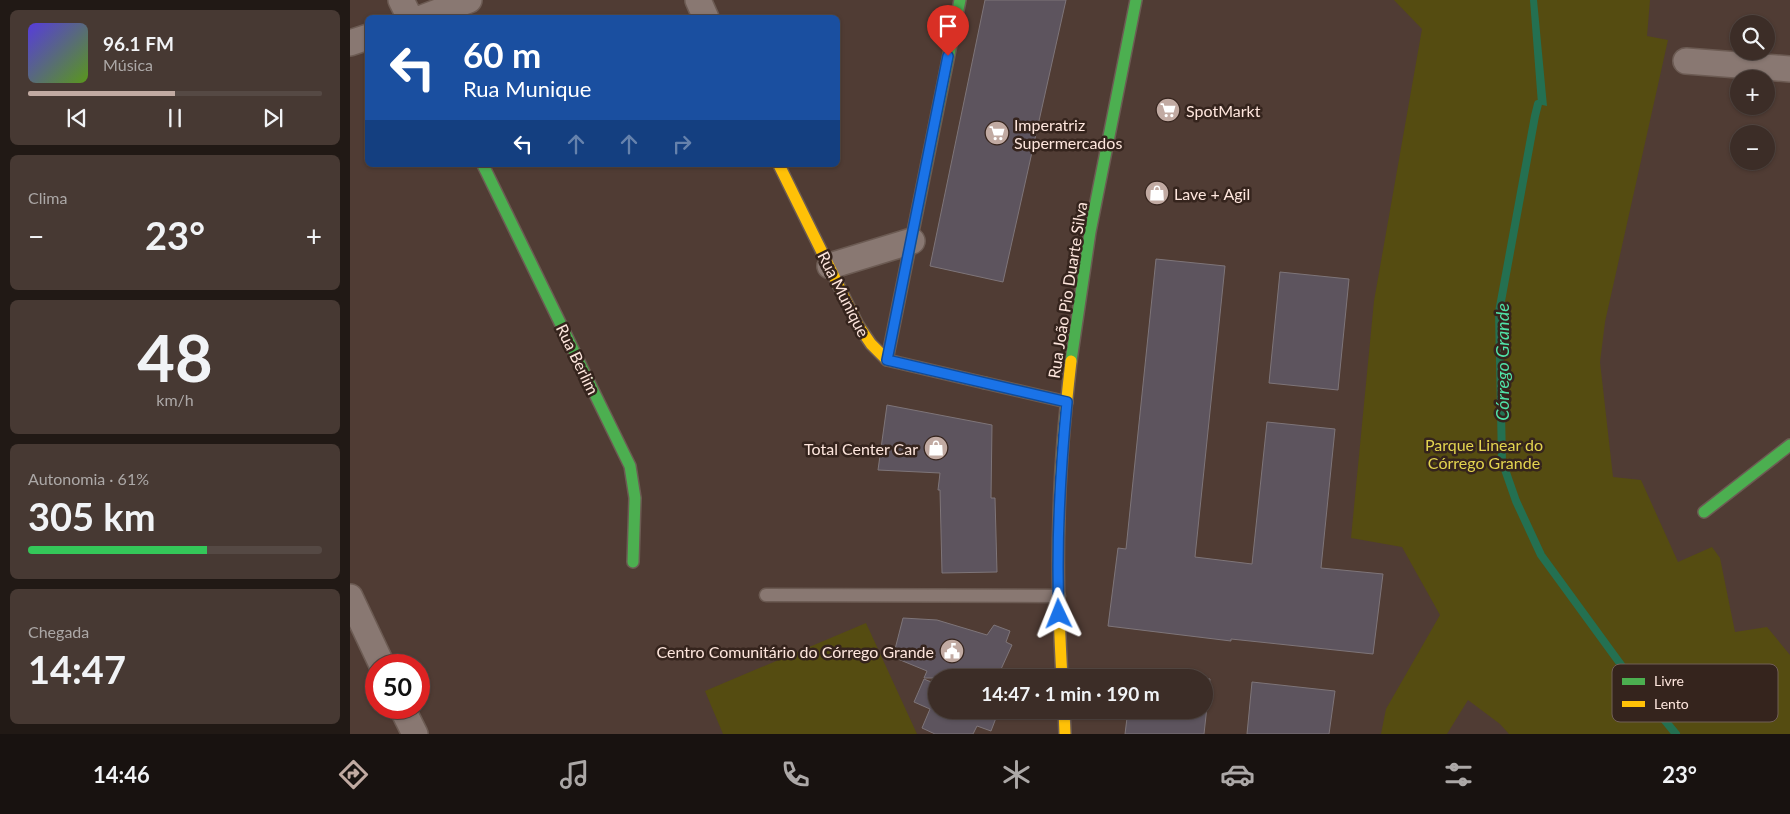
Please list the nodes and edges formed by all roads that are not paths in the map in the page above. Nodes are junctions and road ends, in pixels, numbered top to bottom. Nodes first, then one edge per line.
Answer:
1 (401, 0) edge
2 (469, 0) edge
3 (698, 0) edge
4 (960, 0) edge
5 (1136, 0) edge
6 (408, 15) edge
7 (430, 15) edge
8 (705, 15) edge
9 (365, 38) edge
10 (350, 43) edge
11 (1686, 61) dead end
12 (1790, 69) edge
13 (484, 167) edge
14 (780, 167) edge
15 (912, 241) junction
16 (830, 266) junction
17 (887, 360) junction
18 (1067, 402) junction
19 (1790, 445) edge
20 (1704, 512) dead end
21 (633, 562) dead end
22 (766, 595) dead end
23 (1059, 596) junction
24 (350, 597) edge
25 (377, 654) edge
26 (1062, 669) edge
27 (408, 719) edge
28 (1065, 719) edge
29 (415, 734) edge
30 (1066, 734) edge

1 - 6 street
2 - 7 street
3 - 8 street
4 - 15 street
5 - 18 street, Rua João Pio Duarte Silva
9 - 10 street
11 - 12 street
13 - 21 street, Rua Berlim
14 - 16 street, Rua Munique
15 - 16 street
15 - 17 street
16 - 17 street, Rua Munique
17 - 18 street
18 - 23 street, Rua João Pio Duarte Silva
19 - 20 street
22 - 23 lane
23 - 26 street, Rua João Pio Duarte Silva
24 - 25 street
27 - 29 street
28 - 30 street

